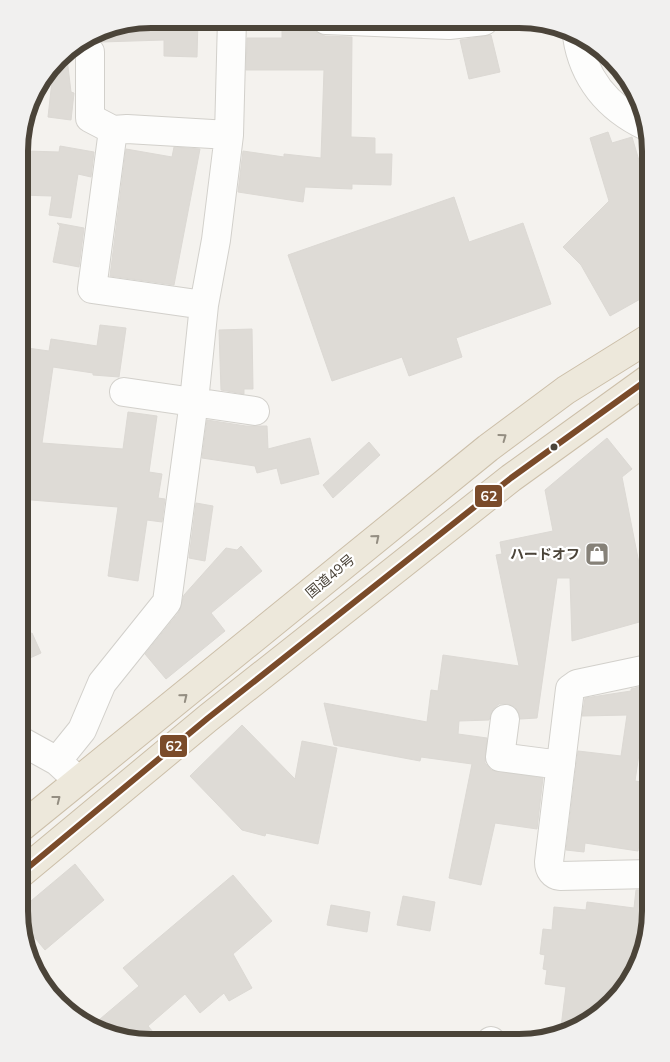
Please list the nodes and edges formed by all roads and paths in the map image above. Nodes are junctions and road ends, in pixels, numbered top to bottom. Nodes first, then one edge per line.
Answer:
1 (232, 28) edge
2 (579, 43) edge
3 (90, 52) dead end
4 (639, 121) edge
5 (113, 130) junction
6 (229, 135) junction
7 (204, 305) junction
8 (642, 343) edge
9 (642, 383) edge
10 (124, 392) dead end
11 (194, 401) junction
12 (255, 411) dead end
13 (642, 670) edge
14 (505, 719) dead end
15 (28, 745) edge
16 (57, 761) junction
17 (561, 765) junction
18 (80, 781) junction
19 (28, 822) edge
20 (28, 867) edge
21 (642, 874) edge

1 - 6 street
2 - 4 street
3 - 5 street
5 - 6 street
5 - 7 street
6 - 7 street
7 - 11 street
18 -> 8 highway, 国道49号
9 - 20 highway
10 - 11 street
11 - 12 street
11 - 16 street
13 - 17 street
14 - 17 street
15 - 16 street
16 - 18 street
17 - 21 street
19 -> 18 highway, 国道49号

